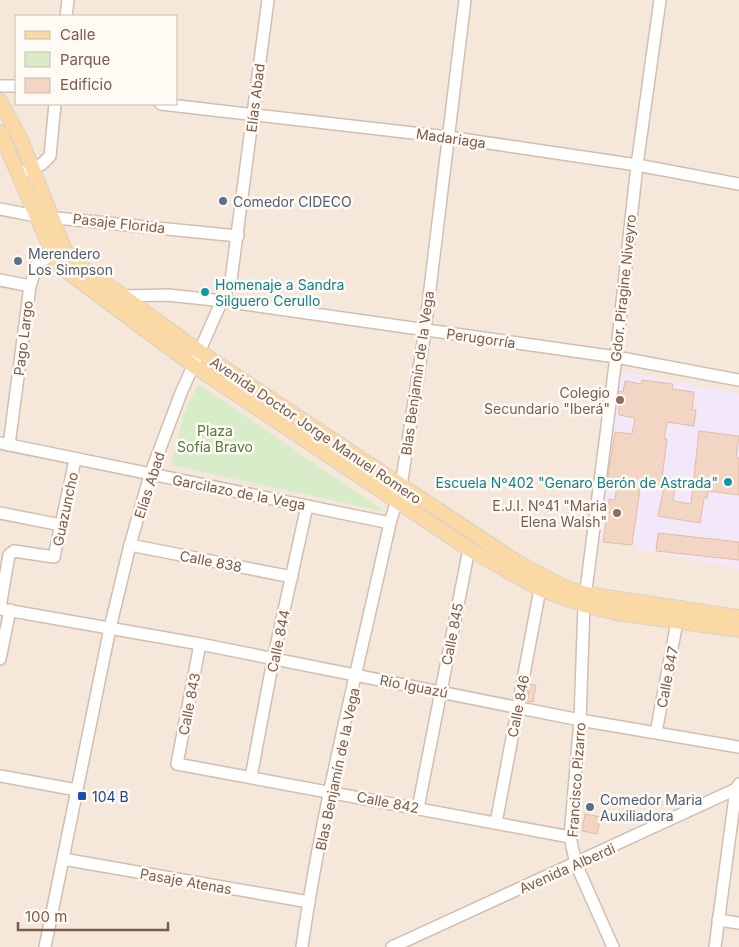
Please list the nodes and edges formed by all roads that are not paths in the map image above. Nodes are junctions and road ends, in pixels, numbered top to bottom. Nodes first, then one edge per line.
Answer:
1 (68, 0) edge
2 (268, 0) edge
3 (465, 0) edge
4 (660, 0) edge
5 (66, 15) edge
6 (0, 86) edge
7 (15, 86) edge
8 (0, 101) edge
9 (55, 105) edge
10 (169, 105) edge
11 (253, 115) junction
12 (0, 133) edge
13 (448, 136) junction
14 (637, 165) junction
15 (33, 169) junction
16 (20, 174) junction
17 (739, 184) edge
18 (0, 209) edge
19 (36, 216) junction
20 (50, 216) junction
21 (238, 236) junction
22 (59, 252) junction
23 (0, 280) edge
24 (30, 286) junction
25 (123, 296) junction
26 (223, 301) junction
27 (425, 330) junction
28 (200, 352) junction
29 (616, 357) junction
30 (194, 366) junction
31 (739, 380) edge
32 (4, 444) edge
33 (76, 460) junction
34 (150, 475) junction
35 (401, 486) junction
36 (396, 501) junction
37 (307, 506) junction
38 (0, 514) edge
39 (390, 523) junction
40 (62, 525) junction
41 (130, 545) junction
42 (469, 549) junction
43 (292, 577) junction
44 (540, 589) junction
45 (585, 600) junction
46 (3, 608) edge
47 (739, 617) edge
48 (677, 622) junction
49 (110, 628) junction
50 (739, 630) edge
51 (200, 644) junction
52 (0, 659) edge
53 (273, 660) junction
54 (357, 674) junction
55 (440, 691) junction
56 (518, 706) junction
57 (580, 720) junction
58 (656, 732) junction
59 (739, 747) edge
60 (177, 764) joint
61 (0, 776) edge
62 (251, 777) junction
63 (738, 787) edge
64 (77, 790) junction
65 (331, 791) junction
66 (418, 808) junction
67 (496, 824) junction
68 (570, 837) junction
69 (63, 860) junction
70 (576, 864) junction
71 (308, 902) junction
72 (718, 920) junction
73 (739, 924) edge
74 (45, 947) edge
75 (302, 947) edge
76 (392, 947) edge
77 (613, 947) edge
78 (715, 947) edge

1 - 5 street
2 - 11 street, Elías Abad
3 - 13 street, Blas Benjamín de la Vega
4 - 14 street, Gdor. Piragine Niveyro
6 - 7 street
8 - 15 main road, Avenida Doctor Jorge Manuel Romero
9 - 15 street
10 - 11 street, Madariaga
11 - 13 street, Madariaga
11 - 21 street, Elías Abad
12 - 16 main road, Avenida Doctor Jorge Manuel Romero
13 - 14 street, Madariaga
13 - 27 street, Blas Benjamín de la Vega
14 - 17 street, Madariaga
14 - 29 street, Gdor. Piragine Niveyro
15 - 16 street
15 - 20 main road, Avenida Doctor Jorge Manuel Romero
16 - 19 main road, Avenida Doctor Jorge Manuel Romero
18 - 19 street, Pasaje Florida
19 - 20 street, Pasaje Florida
19 - 22 main road, Avenida Doctor Jorge Manuel Romero
20 - 21 street, Pasaje Florida
20 - 22 main road, Avenida Doctor Jorge Manuel Romero
21 - 26 street, Elías Abad
22 - 24 street, Pago Largo
22 - 25 main road, Avenida Doctor Jorge Manuel Romero
22 - 30 main road, Avenida Doctor Jorge Manuel Romero
23 - 24 street
24 - 32 street, Pago Largo
25 - 26 street, Perugorría
25 - 28 main road, Avenida Doctor Jorge Manuel Romero
26 - 27 street, Perugorría
26 - 28 street, Elías Abad
27 - 29 street, Perugorría
27 - 35 street, Blas Benjamín de la Vega
28 - 30 street, Elías Abad
28 - 35 main road, Avenida Doctor Jorge Manuel Romero
29 - 31 street, Perugorría
29 - 45 street, Gdor. Piragine Niveyro
30 - 34 street, Elías Abad
30 - 36 main road, Avenida Doctor Jorge Manuel Romero
32 - 33 street, Garcilazo de la Vega
33 - 34 street, Garcilazo de la Vega
33 - 40 street, Guazuncho
34 - 37 street, Garcilazo de la Vega
34 - 41 street, Elías Abad
35 - 36 street, Blas Benjamín de la Vega
35 - 45 main road, Avenida Doctor Jorge Manuel Romero
36 - 39 street, Blas Benjamín de la Vega
36 - 42 main road, Avenida Doctor Jorge Manuel Romero
37 - 39 street, Garcilazo de la Vega
37 - 43 street, Calle 844
38 - 40 street
39 - 54 street, Blas Benjamín de la Vega
40 - 46 street, Guazuncho
41 - 43 street, Calle 838
41 - 49 street, Elías Abad
42 - 44 main road, Avenida Doctor Jorge Manuel Romero
42 - 55 street, Calle 845
43 - 53 street, Calle 844
44 - 45 main road, Avenida Doctor Jorge Manuel Romero
44 - 56 street, Calle 846
45 - 47 main road, Avenida Doctor Jorge Manuel Romero
45 - 48 main road, Avenida Doctor Jorge Manuel Romero
45 - 57 street, Francisco Pizarro
46 - 49 street, Río Iguazú
46 - 52 street
48 - 50 main road, Avenida Doctor Jorge Manuel Romero
48 - 58 street, Calle 847
49 - 51 street, Río Iguazú
49 - 64 street, Elías Abad
51 - 53 street, Río Iguazú
51 - 60 street, Calle 843
53 - 54 street, Río Iguazú
53 - 62 street, Calle 844
54 - 55 street, Río Iguazú
54 - 65 street, Blas Benjamín de la Vega
55 - 56 street, Río Iguazú
55 - 66 street, Calle 845
56 - 57 street, Río Iguazú
56 - 67 street, Calle 846
57 - 58 street, Río Iguazú
57 - 68 street, Francisco Pizarro
58 - 59 street, Río Iguazú
60 - 62 street, Calle 842
61 - 64 street
62 - 65 street, Calle 842
63 - 70 street, Avenida Alberdi
63 - 72 street
64 - 69 street, Elías Abad
65 - 66 street, Calle 842
65 - 71 street, Blas Benjamín de la Vega
66 - 67 street, Calle 842
67 - 68 street, Calle 842
68 - 70 street, Francisco Pizarro
69 - 71 street, Pasaje Atenas
69 - 74 street, Elías Abad
70 - 76 street, Avenida Alberdi
70 - 77 street, Francisco Pizarro
71 - 75 street, Blas Benjamín de la Vega
72 - 73 street
72 - 78 street

